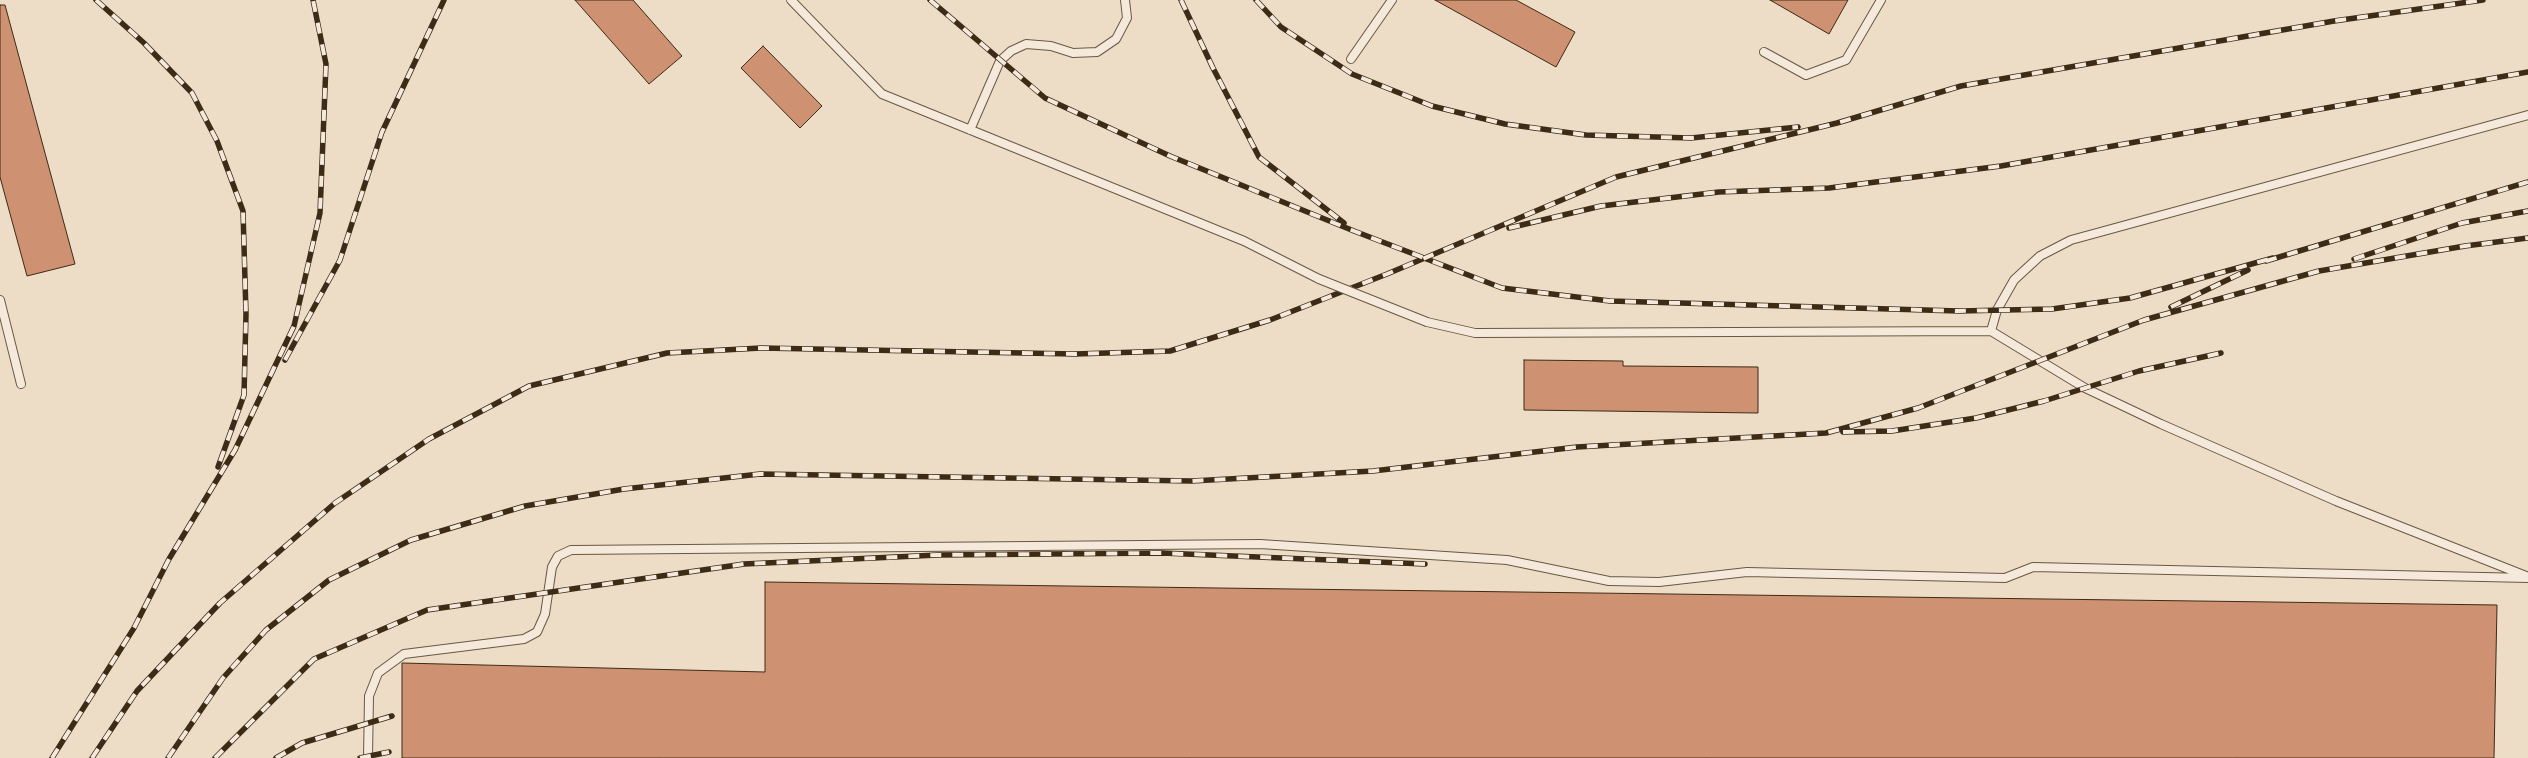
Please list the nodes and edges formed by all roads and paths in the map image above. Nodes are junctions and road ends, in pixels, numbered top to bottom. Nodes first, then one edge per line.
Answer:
1 (791, 0) edge
2 (1125, 0) edge
3 (1392, 0) edge
4 (1880, 0) edge
5 (1764, 52) dead end
6 (1351, 59) dead end
7 (2528, 115) edge
8 (970, 130) junction
9 (0, 300) edge
10 (1991, 331) junction
11 (21, 384) dead end
12 (2528, 577) edge
13 (368, 758) edge

1 - 8 lane
2 - 8 lane
3 - 6 lane
4 - 5 lane
7 - 10 lane
8 - 10 lane, bridge
9 - 11 lane
10 - 12 lane
12 - 13 lane

